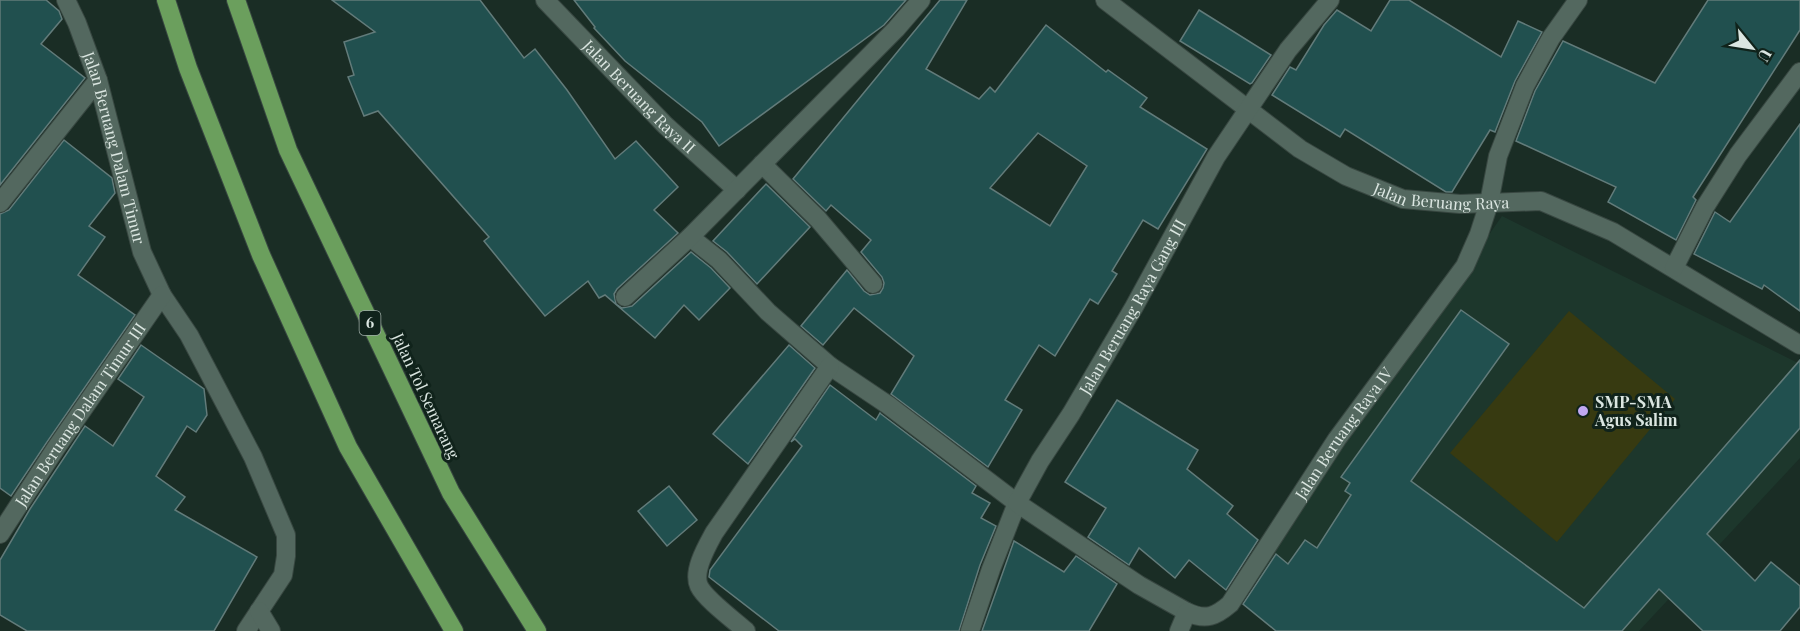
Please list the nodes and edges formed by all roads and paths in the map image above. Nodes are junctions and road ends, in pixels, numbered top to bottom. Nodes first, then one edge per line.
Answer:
1 (66, 0) edge
2 (166, 0) edge
3 (236, 0) edge
4 (544, 0) edge
5 (921, 0) edge
6 (1105, 0) edge
7 (1330, 0) edge
8 (1578, 0) edge
9 (1800, 72) edge
10 (98, 80) junction
11 (1247, 108) junction
12 (762, 164) junction
13 (736, 190) junction
14 (0, 203) edge
15 (1489, 203) junction
16 (690, 237) junction
17 (1674, 268) junction
18 (873, 284) dead end
19 (162, 295) junction
20 (625, 297) dead end
21 (1800, 345) edge
22 (830, 366) junction
23 (1017, 503) junction
24 (0, 534) edge
25 (259, 611) junction
26 (1187, 612) junction
27 (246, 631) edge
28 (271, 631) edge
29 (454, 631) edge
30 (537, 631) edge
31 (746, 631) edge
32 (970, 631) edge
33 (1179, 631) edge

1 - 10 street, Jalan Beruang Dalam Timur
2 - 29 highway
3 - 30 highway, Jalan Tol Semarang / 6
4 - 13 street, Jalan Beruang Raya II
5 - 12 street
6 - 11 street, Jalan Beruang Raya
7 - 11 street, Jalan Beruang Raya Gang III
8 - 15 street, Jalan Beruang Raya IV
9 - 17 street
10 - 14 street
10 - 19 street, Jalan Beruang Dalam Timur
11 - 15 street, Jalan Beruang Raya
11 - 23 street, Jalan Beruang Raya Gang III
12 - 13 street
12 - 18 street
13 - 16 street
15 - 17 street, Jalan Beruang Raya
15 - 26 street, Jalan Beruang Raya IV
16 - 20 street
16 - 22 street
17 - 21 street, Jalan Beruang Raya
19 - 24 street, Jalan Beruang Dalam Timur III
19 - 25 street, Jalan Beruang Dalam Timur
22 - 23 street
22 - 31 street
23 - 26 street
23 - 32 street, Jalan Beruang Raya Gang III
25 - 27 street, Jalan Beruang Dalam Timur
25 - 28 street
26 - 33 street

